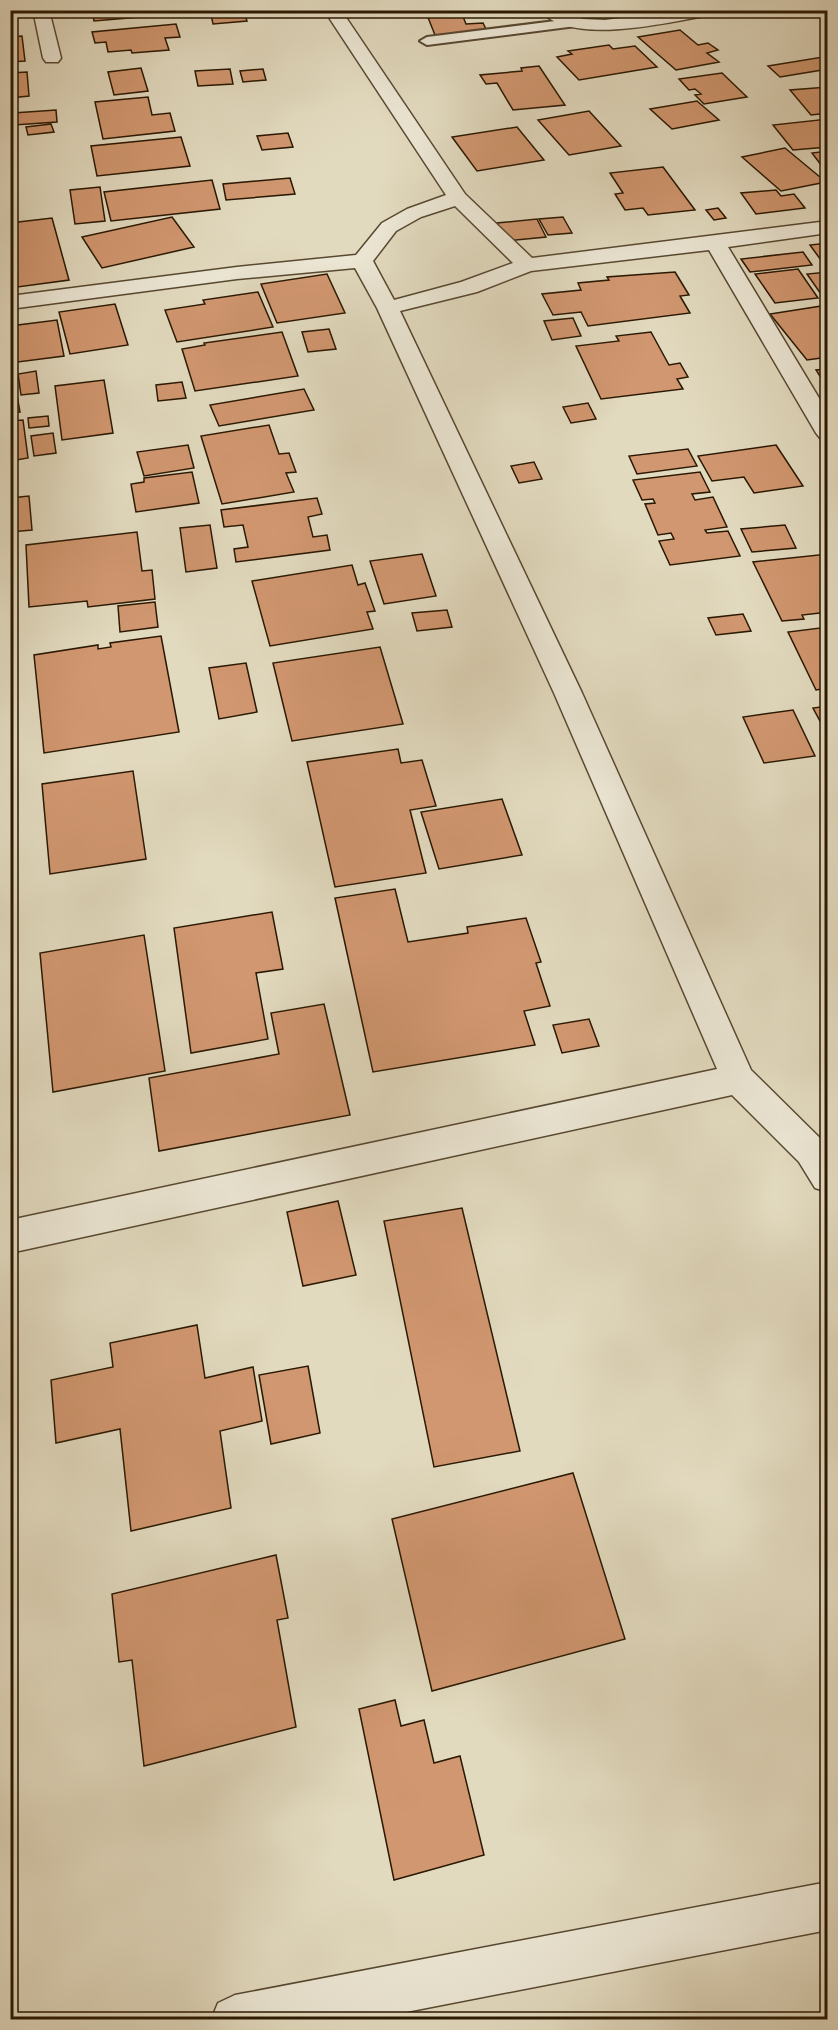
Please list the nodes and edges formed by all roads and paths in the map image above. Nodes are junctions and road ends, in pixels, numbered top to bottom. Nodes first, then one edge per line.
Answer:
1 (41, 10) edge
2 (332, 10) edge
3 (548, 10) edge
4 (710, 10) edge
5 (488, 18) dead end
6 (571, 22) junction
7 (497, 33) junction
8 (427, 41) dead end
9 (52, 58) dead end
10 (458, 198) junction
11 (828, 226) edge
12 (715, 243) junction
13 (362, 261) junction
14 (527, 265) junction
15 (10, 303) edge
16 (388, 308) junction
17 (828, 433) edge
18 (738, 1078) junction
19 (822, 1158) edge
20 (10, 1237) edge
21 (828, 1906) edge
22 (235, 2019) edge

1 - 9 street
2 - 10 street
3 - 6 street
4 - 6 street
5 - 7 lane
6 - 7 lane
7 - 8 lane
10 - 13 street
10 - 14 street
11 - 12 street
12 - 14 street
12 - 17 street
13 - 15 street
13 - 16 street
14 - 16 street
16 - 18 street
18 - 19 street
18 - 20 street
21 - 22 street

